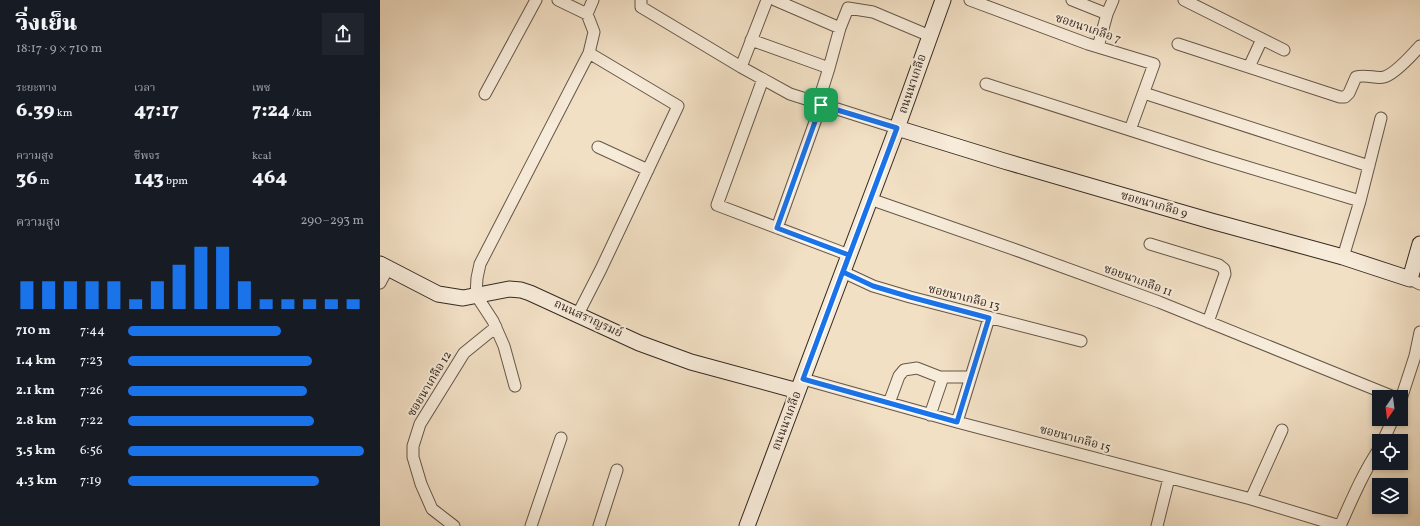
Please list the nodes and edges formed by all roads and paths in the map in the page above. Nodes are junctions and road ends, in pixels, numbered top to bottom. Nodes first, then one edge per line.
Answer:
1 (536, 0) edge
2 (558, 0) edge
3 (593, 0) edge
4 (641, 0) edge
5 (767, 0) edge
6 (775, 0) edge
7 (943, 0) edge
8 (970, 0) edge
9 (1072, 0) edge
10 (1113, 0) edge
11 (1184, 0) edge
12 (587, 14) junction
13 (1107, 14) junction
14 (840, 28) junction
15 (930, 36) junction
16 (1262, 39) junction
17 (751, 40) junction
18 (1178, 44) dead end
19 (1420, 46) edge
20 (1098, 47) junction
21 (1284, 50) dead end
22 (589, 53) junction
23 (741, 67) junction
24 (1249, 67) junction
25 (829, 68) junction
26 (763, 79) junction
27 (986, 84) dead end
28 (485, 94) dead end
29 (1150, 95) dead end
30 (819, 104) junction
31 (1381, 118) dead end
32 (897, 128) junction
33 (1130, 130) junction
34 (598, 147) dead end
35 (1369, 166) junction
36 (648, 170) junction
37 (870, 199) junction
38 (1360, 201) junction
39 (777, 228) junction
40 (1150, 244) dead end
41 (1420, 244) edge
42 (849, 255) junction
43 (1343, 257) junction
44 (384, 266) edge
45 (843, 272) junction
46 (1415, 282) edge
47 (380, 283) edge
48 (476, 295) junction
49 (578, 314) junction
50 (989, 318) junction
51 (1208, 322) junction
52 (496, 328) junction
53 (1420, 332) edge
54 (1081, 342) dead end
55 (943, 377) junction
56 (970, 377) junction
57 (800, 385) junction
58 (515, 386) dead end
59 (1377, 390) edge
60 (1404, 390) edge
61 (889, 403) junction
62 (930, 415) junction
63 (957, 422) junction
64 (1282, 430) dead end
65 (561, 438) dead end
66 (1372, 460) edge
67 (617, 470) dead end
68 (1169, 478) junction
69 (1251, 499) junction
70 (454, 526) edge
71 (530, 526) edge
72 (599, 526) edge
73 (747, 526) edge
74 (1157, 526) edge
75 (1340, 526) edge

1 - 28 street
2 - 12 street
3 - 12 street
4 - 23 street
5 - 17 street
6 - 14 street
7 - 15 street, ถนนนาเกลือ
8 - 20 street, ซอยนาเกลือ 7
9 - 13 street
10 - 13 street
11 - 16 street
12 - 22 street
13 - 20 street
14 - 15 street
14 - 25 street
15 - 32 street, ถนนนาเกลือ
16 - 21 street
16 - 24 street
17 - 23 street
17 - 25 street
18 - 24 street
19 - 24 street
20 - 33 street, ซอยนาเกลือ 7
22 - 36 street
22 - 48 street
23 - 26 street
25 - 30 street
26 - 30 street
26 - 39 street
27 - 33 street
29 - 35 street
30 - 32 street
30 - 39 street
31 - 35 street
32 - 37 street, ถนนนาเกลือ
32 - 43 street, ซอยนาเกลือ 9
33 - 38 street
34 - 36 street
35 - 38 street
36 - 49 street
37 - 42 street, ถนนนาเกลือ
37 - 51 street, ซอยนาเกลือ 11
38 - 43 street
39 - 42 street
40 - 51 street
41 - 46 street
42 - 45 street, ถนนนาเกลือ
43 - 46 street, ซอยนาเกลือ 9
44 - 47 street
44 - 48 street, ถนนสราญรมย์
45 - 50 street, ซอยนาเกลือ 13
45 - 57 street, ถนนนาเกลือ
48 - 49 street, ถนนสราญรมย์
48 - 52 street
49 - 57 street, ถนนสราญรมย์
50 - 54 street, ซอยนาเกลือ 13
50 - 56 street
51 - 59 street, ซอยนาเกลือ 11
52 - 58 street
52 - 70 street, ซอยนาเกลือ 12
53 - 60 street
55 - 56 street
55 - 61 street
55 - 62 street
56 - 63 street
57 - 61 street, ซอยนาเกลือ 15
57 - 73 street, ถนนนาเกลือ
61 - 62 street, ซอยนาเกลือ 15
62 - 63 street, ซอยนาเกลือ 15
63 - 68 street, ซอยนาเกลือ 15
64 - 69 street
65 - 71 street
66 - 75 street
67 - 72 street
68 - 69 street, ซอยนาเกลือ 15
68 - 74 street
69 - 75 street, ซอยนาเกลือ 15

